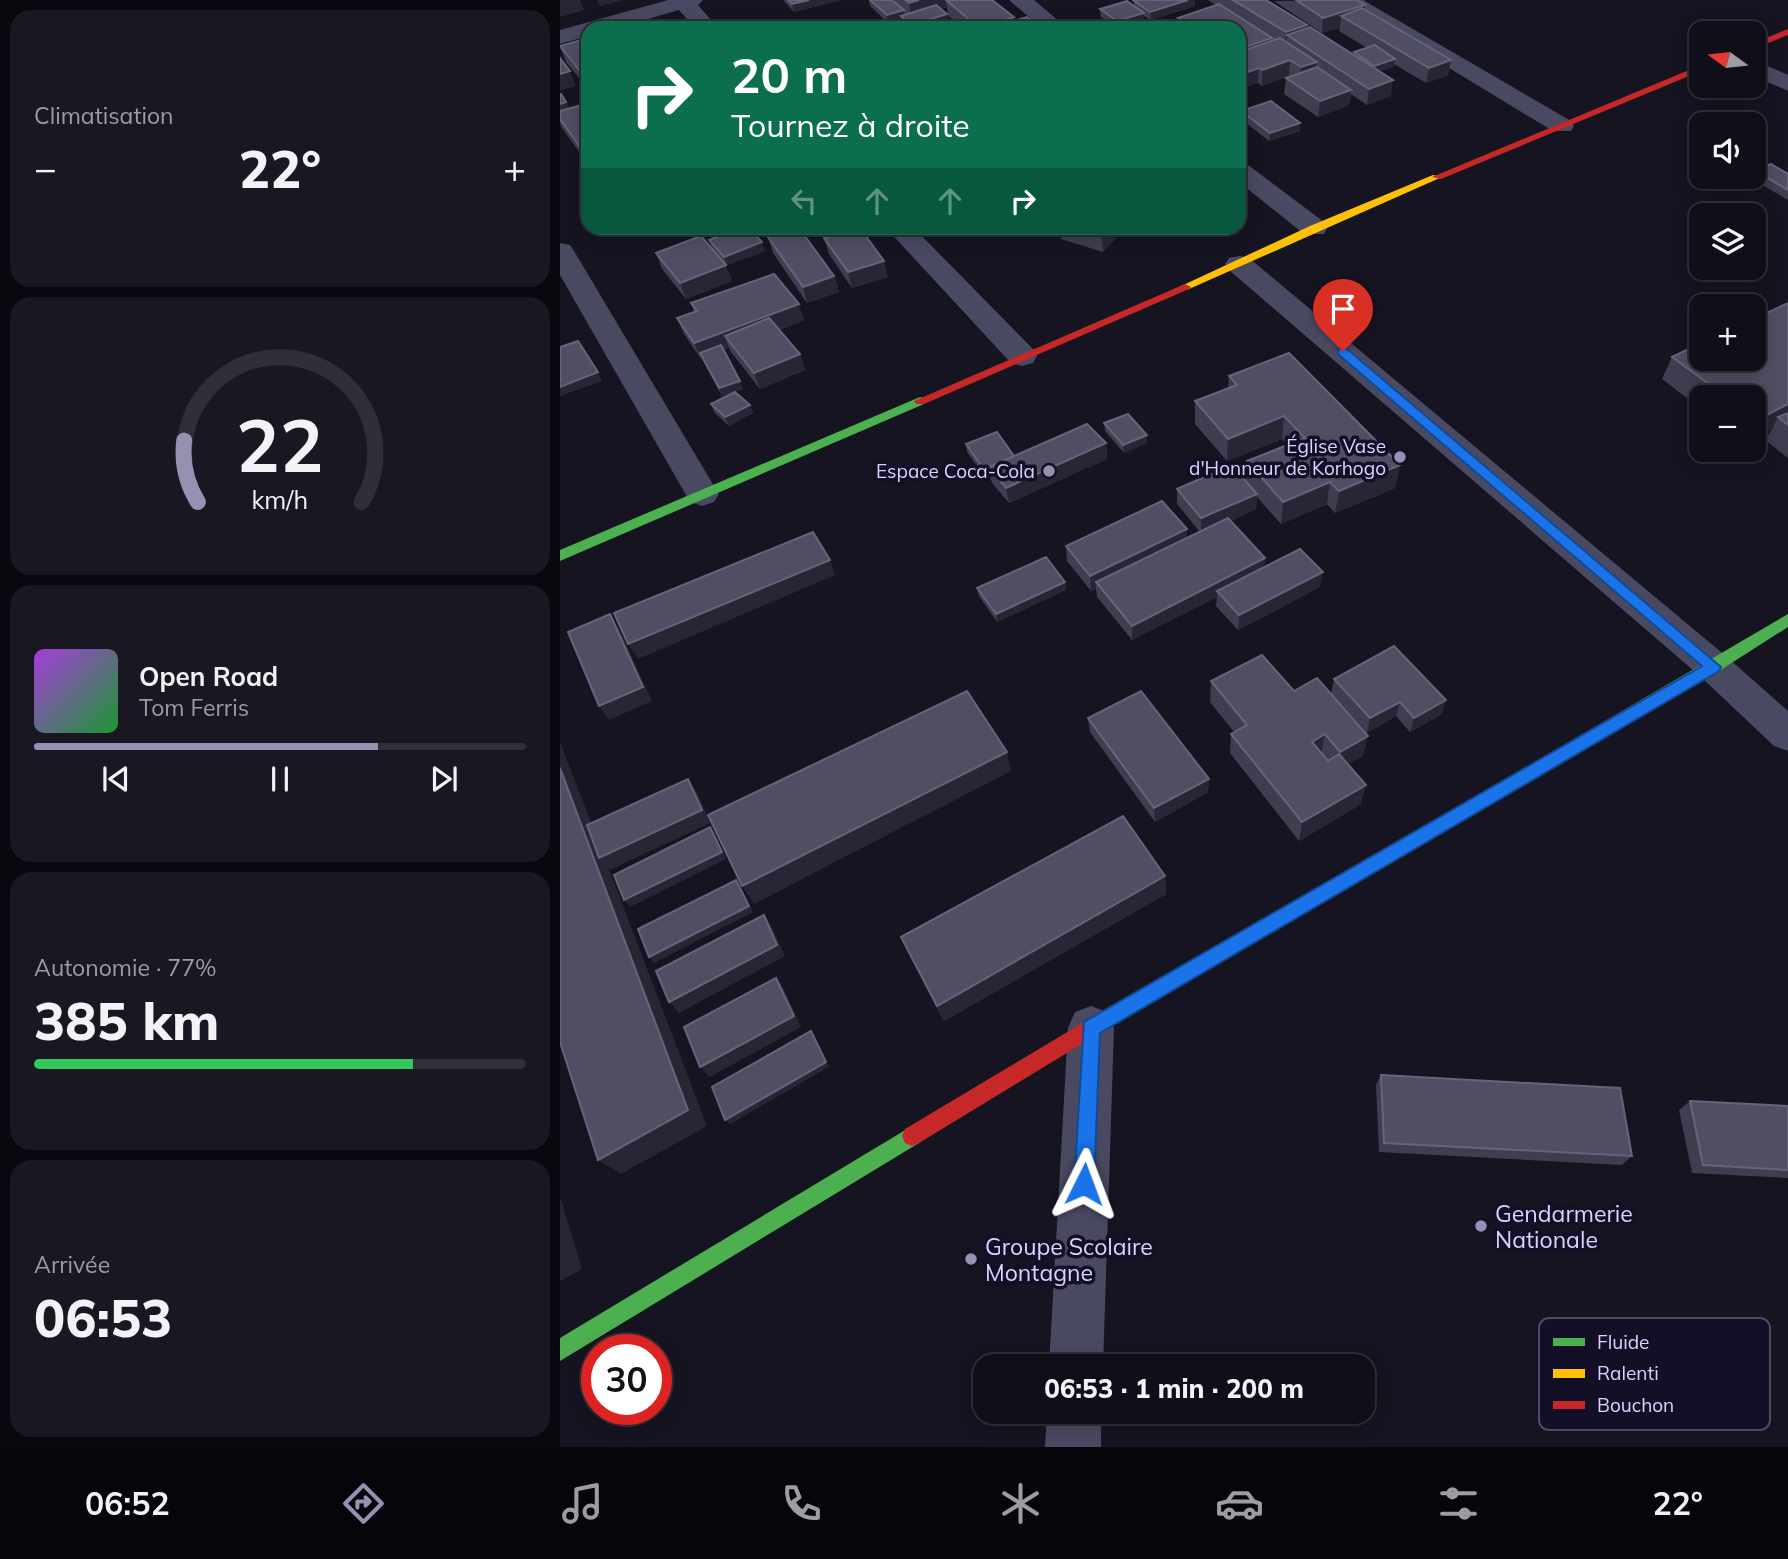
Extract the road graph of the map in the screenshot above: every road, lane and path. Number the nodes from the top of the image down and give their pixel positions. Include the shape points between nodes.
1 (1020, 0) edge
2 (1348, 0) edge
3 (685, 1) edge
4 (617, 21) edge
5 (702, 21) edge
6 (1047, 21) edge
7 (581, 31) edge
8 (1788, 32) edge
9 (560, 37) edge
10 (1766, 41) edge
11 (1689, 73) edge
12 (1766, 73) edge
13 (1788, 84) edge
14 (1562, 126) junction
15 (1246, 175) edge
16 (1314, 228) junction
17 (906, 235) edge
18 (560, 251) edge
19 (1239, 264) junction
20 (1022, 356) junction
21 (702, 494) junction
22 (560, 556) edge
23 (1788, 620) edge
24 (1714, 667) junction
25 (1788, 735) edge
26 (1091, 1028) junction
27 (560, 1350) edge
28 (1077, 1354) edge
29 (1074, 1424) edge
30 (1073, 1447) edge

1 - 6 street
2 - 14 street
3 - 4 street
3 - 5 street
7 - 9 street
8 - 10 main road
11 - 14 main road
12 - 13 street
14 - 16 main road
15 - 16 street
16 - 19 main road
17 - 20 street
18 - 21 street
19 - 20 main road
19 - 24 street
20 - 21 main road
21 - 22 main road
23 - 24 main road
24 - 25 street
24 - 26 main road
26 - 27 main road
26 - 28 street
29 - 30 street

